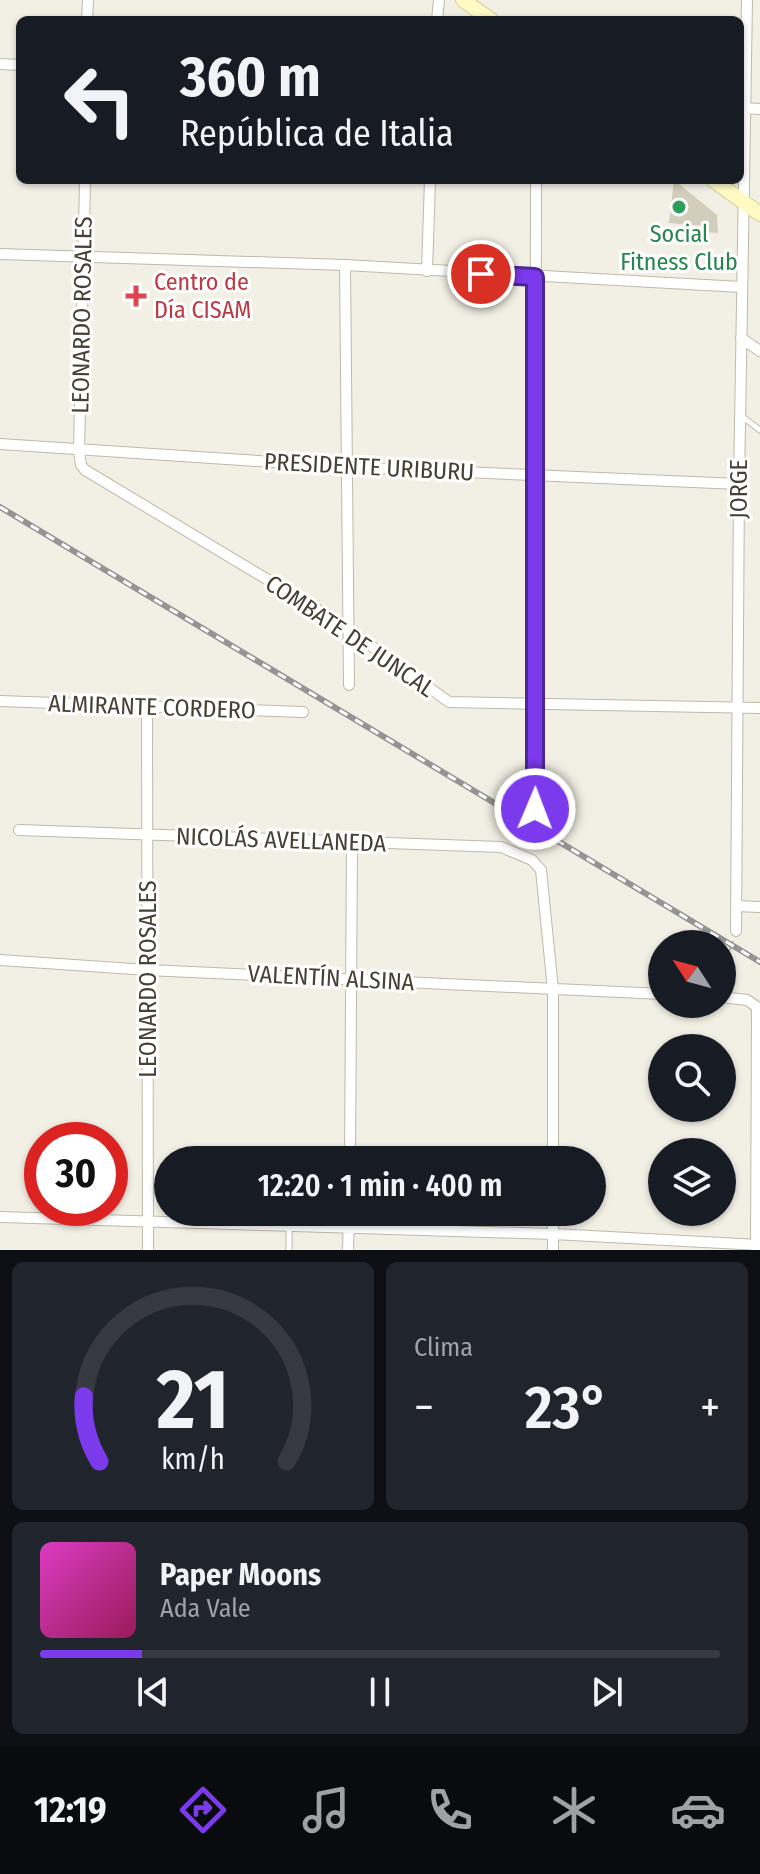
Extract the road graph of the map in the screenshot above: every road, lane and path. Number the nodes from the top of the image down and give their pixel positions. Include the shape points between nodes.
1 (747, 0) edge
2 (466, 1) edge
3 (486, 16) edge
4 (746, 108) junction
5 (760, 109) edge
6 (744, 171) edge
7 (85, 184) edge
8 (430, 184) edge
9 (536, 184) edge
10 (718, 184) edge
11 (744, 184) edge
12 (743, 202) junction
13 (760, 214) edge
14 (0, 254) edge
15 (83, 257) junction
16 (345, 265) junction
17 (427, 271) junction
18 (535, 277) junction
19 (741, 287) junction
20 (741, 338) junction
21 (760, 351) edge
22 (739, 414) junction
23 (760, 430) edge
24 (0, 444) edge
25 (79, 451) junction
26 (349, 467) junction
27 (536, 474) junction
28 (739, 484) junction
29 (349, 630) junction
30 (349, 685) dead end
31 (0, 701) edge
32 (536, 703) junction
33 (147, 708) junction
34 (738, 708) junction
35 (760, 708) edge
36 (303, 712) dead end
37 (535, 809) dead end
38 (19, 830) dead end
39 (148, 836) junction
40 (352, 843) junction
41 (737, 906) junction
42 (760, 907) edge
43 (736, 931) edge
44 (0, 960) edge
45 (148, 970) junction
46 (353, 979) junction
47 (553, 990) junction
48 (648, 993) edge
49 (736, 998) edge
50 (758, 1007) edge
51 (350, 1146) edge
52 (553, 1146) edge
53 (0, 1217) edge
54 (148, 1221) junction
55 (553, 1226) edge
56 (289, 1227) junction
57 (348, 1227) junction
58 (553, 1234) junction
59 (757, 1247) edge
60 (148, 1250) edge
61 (289, 1250) edge
62 (348, 1250) edge
63 (553, 1250) edge

1 - 4 street, JORGE
2 - 3 main road
4 - 5 street
4 - 6 street, JORGE
7 - 15 street, LEONARDO ROSALES
8 - 17 street
9 - 18 street
10 - 12 main road
11 - 12 street, JORGE
12 - 13 main road
12 - 19 street, JORGE
14 - 15 street
15 - 16 street
15 - 25 street, LEONARDO ROSALES
16 - 17 street
16 - 26 street
17 - 18 street
18 - 19 street
18 - 27 street
19 - 20 street, JORGE
20 - 21 street
20 - 22 street, JORGE
22 - 23 lane
22 - 28 street, JORGE
24 - 25 street, PRESIDENTE URIBURU
25 - 26 street, PRESIDENTE URIBURU
25 - 29 street, COMBATE DE JUNCAL via 81,465 90,474
26 - 27 street, PRESIDENTE URIBURU
26 - 29 street
27 - 28 street, PRESIDENTE URIBURU
27 - 32 street
28 - 34 street, JORGE
29 - 30 street
29 - 32 street, COMBATE DE JUNCAL via 449,702
31 - 33 street, ALMIRANTE CORDERO
32 - 34 street, COMBATE DE JUNCAL
32 - 37 street
33 - 36 street, ALMIRANTE CORDERO
33 - 39 street, LEONARDO ROSALES
34 - 35 street, COMBATE DE JUNCAL
34 - 41 street, JORGE
38 - 39 street, NICOLÁS AVELLANEDA
39 - 40 street, NICOLÁS AVELLANEDA
39 - 45 street, LEONARDO ROSALES
40 - 46 street
40 - 47 street, NICOLÁS AVELLANEDA via 501,847 532,860 541,870
41 - 42 street
41 - 43 street, JORGE
44 - 45 street, VALENTÍN ALSINA
45 - 46 street, VALENTÍN ALSINA
45 - 54 street, LEONARDO ROSALES
46 - 47 street, VALENTÍN ALSINA
46 - 51 street
47 - 48 street, VALENTÍN ALSINA
47 - 52 street
49 - 50 street
50 - 59 street
53 - 54 street
54 - 56 street
54 - 60 street, LEONARDO ROSALES
55 - 58 street
56 - 57 street
56 - 61 lane
57 - 58 street
57 - 62 street
58 - 59 street
58 - 63 street

